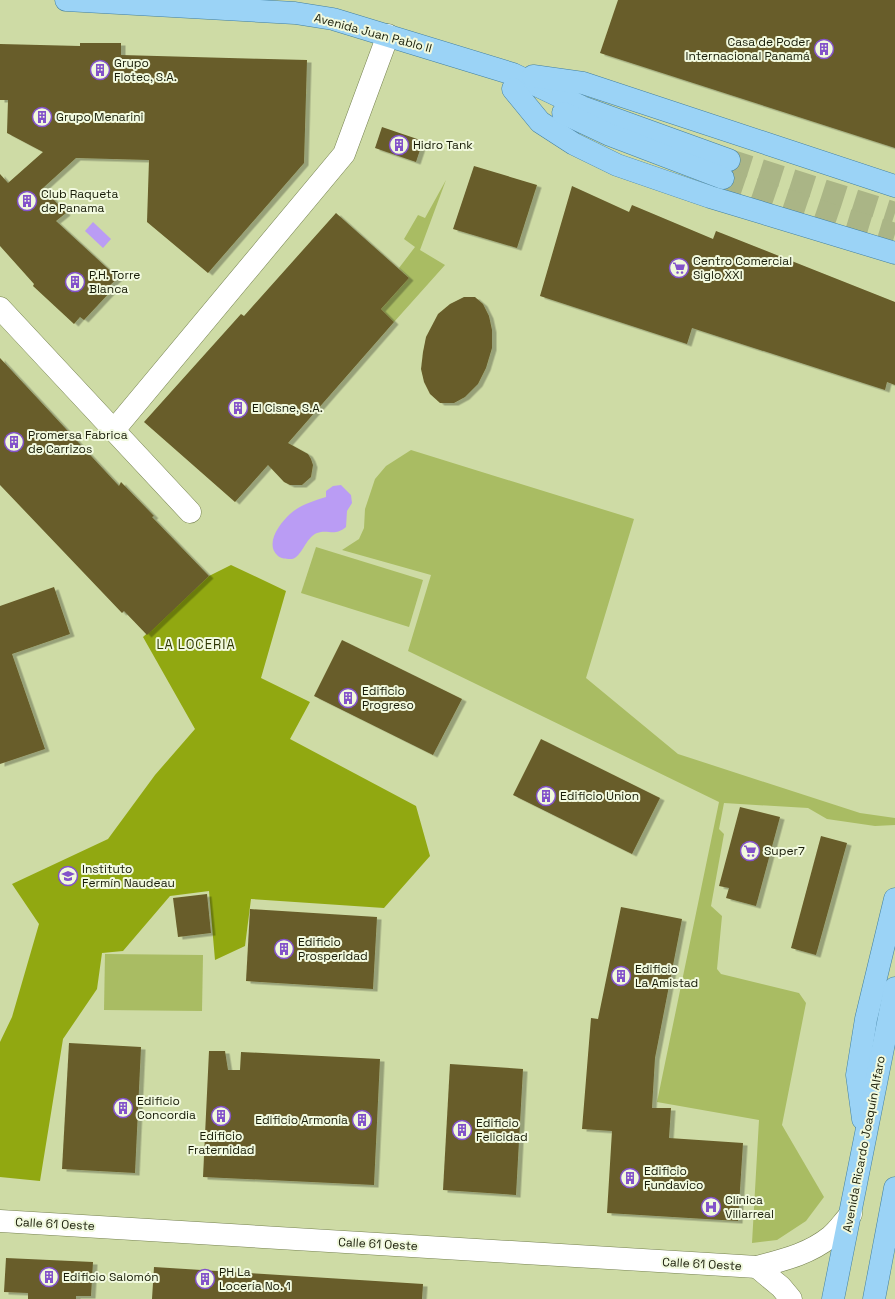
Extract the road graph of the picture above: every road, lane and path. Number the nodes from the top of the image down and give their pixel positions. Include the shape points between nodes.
1 (66, 0) edge
2 (388, 35) junction
3 (513, 82) junction
4 (726, 169) tunnel mouth
5 (895, 186) edge
6 (895, 253) edge
7 (0, 308) edge
8 (114, 430) junction
9 (190, 512) dead end
10 (895, 899) edge
11 (895, 988) edge
12 (866, 1136) junction
13 (895, 1188) edge
14 (851, 1214) junction
15 (0, 1221) edge
16 (757, 1267) junction
17 (791, 1299) edge
18 (833, 1299) edge
19 (874, 1299) edge

1 - 2 main road, Avenida Juan Pablo II via 295,13 333,19
2 - 3 main road, Avenida Juan Pablo II via 464,58
2 - 8 street via 344,154
3 - 4 main road, Avenida Juan Pablo II via 582,107
3 - 5 main road via 583,83
3 - 6 main road via 540,122 574,144 617,165 710,197
7 - 8 street
8 - 9 street
10 - 12 main road via 866,1019 857,1074
11 - 12 main road, Avenida Ricardo Joaquín Alfaro
12 - 14 main road, Avenida Ricardo Joaquín Alfaro
13 - 19 main road
14 - 16 street, Calle 61 Oeste via 831,1236 812,1249 788,1259
14 - 18 main road, Avenida Ricardo Joaquín Alfaro
15 - 16 street, Calle 61 Oeste
16 - 17 street, Calle 61 Oeste

